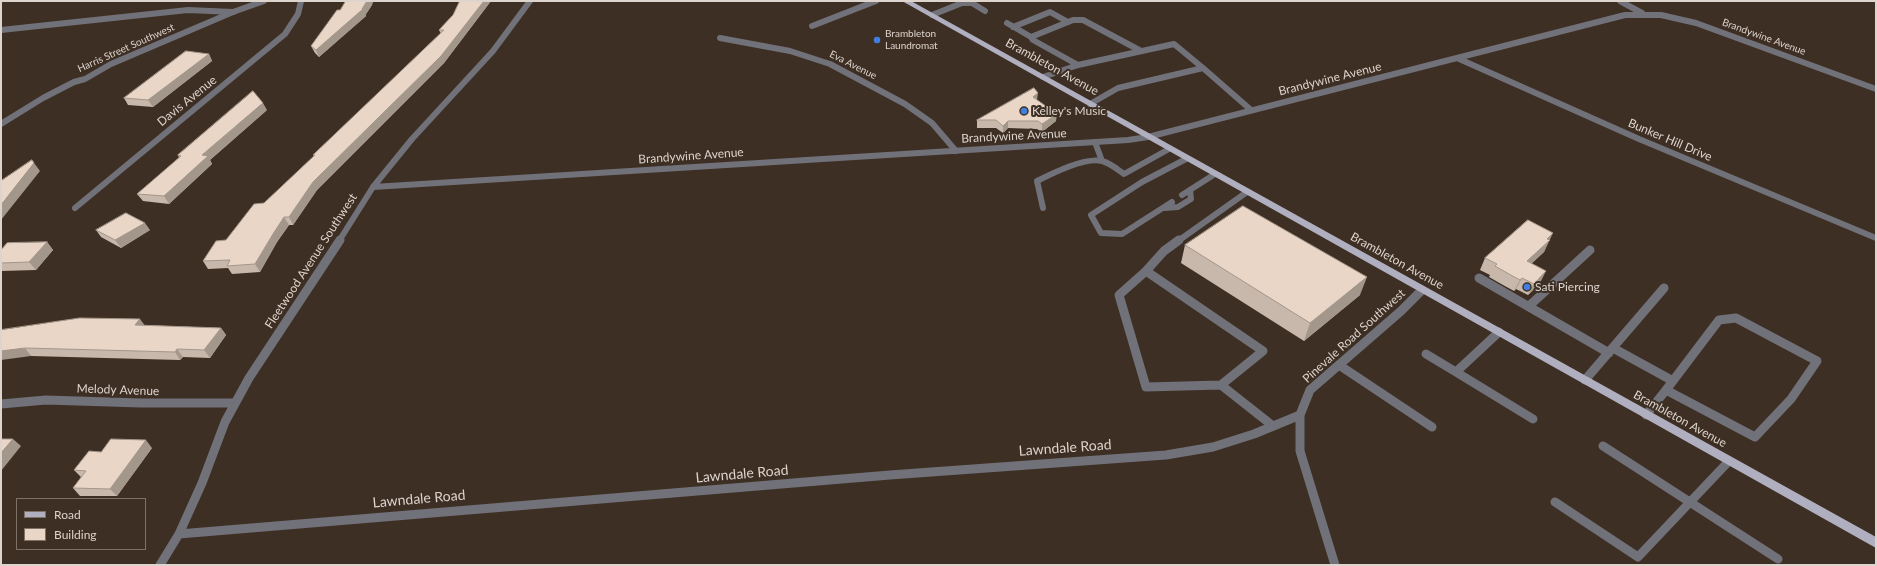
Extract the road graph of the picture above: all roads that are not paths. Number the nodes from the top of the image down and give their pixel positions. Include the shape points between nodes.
1 (264, 1) edge
2 (301, 1) edge
3 (530, 1) edge
4 (876, 1) edge
5 (906, 1) edge
6 (1620, 1) edge
7 (961, 2) edge
8 (985, 11) dead end
9 (233, 12) junction
10 (1642, 13) junction
11 (932, 15) junction
12 (1068, 22) junction
13 (1007, 23) dead end
14 (812, 26) dead end
15 (1013, 27) junction
16 (1, 30) edge
17 (1031, 37) junction
18 (720, 38) dead end
19 (1141, 51) junction
20 (1457, 58) junction
21 (1078, 65) junction
22 (1203, 68) junction
23 (1043, 77) junction
24 (1876, 89) edge
25 (1090, 104) junction
26 (1251, 110) junction
27 (1, 124) edge
28 (1148, 137) junction
29 (1095, 142) junction
30 (1169, 149) junction
31 (956, 151) junction
32 (1186, 158) junction
33 (1102, 161) junction
34 (1215, 174) junction
35 (373, 188) junction
36 (1190, 190) junction
37 (1247, 192) junction
38 (1182, 195) dead end
39 (1172, 202) dead end
40 (75, 208) dead end
41 (1043, 208) dead end
42 (1163, 208) junction
43 (1876, 238) edge
44 (1590, 250) dead end
45 (1146, 271) junction
46 (1479, 278) dead end
47 (1664, 288) dead end
48 (1422, 290) junction
49 (1529, 306) junction
50 (1499, 332) junction
51 (1611, 350) junction
52 (1426, 354) dead end
53 (1339, 365) junction
54 (1456, 372) junction
55 (1585, 380) junction
56 (1673, 381) junction
57 (1221, 385) junction
58 (1665, 390) junction
59 (234, 403) junction
60 (1, 404) edge
61 (1300, 415) junction
62 (1646, 415) junction
63 (1533, 419) dead end
64 (1273, 426) junction
65 (1432, 427) dead end
66 (1603, 446) dead end
67 (1729, 461) junction
68 (1555, 502) dead end
69 (1690, 503) junction
70 (179, 534) junction
71 (1876, 543) edge
72 (1778, 559) dead end
73 (160, 565) edge
74 (1335, 565) edge

1 - 9 street, Harris Street Southwest
2 - 40 street, Davis Avenue via 295,21 285,34
3 - 35 street, Fleetwood Avenue Southwest via 493,51 412,139
4 - 14 street
5 - 11 main road, Brambleton Avenue
6 - 10 street, Brandywine Avenue
7 - 8 street via 972,3
7 - 11 street
9 - 16 street via 188,10
9 - 27 street, Harris Street Southwest via 111,64 43,98
10 - 20 street, Brandywine Avenue
10 - 24 street, Brandywine Avenue via 1688,21
11 - 23 main road, Brambleton Avenue
12 - 15 street via 1050,12
12 - 17 street
12 - 19 street via 1082,20
13 - 15 street
15 - 17 street
17 - 21 street
18 - 31 street, Eva Avenue via 790,51 830,64 905,104 932,123
19 - 21 street
19 - 22 street via 1174,44
20 - 26 street, Brandywine Avenue
20 - 43 street, Bunker Hill Drive via 1639,139
21 - 23 street
22 - 25 street via 1118,88
22 - 26 street
23 - 25 main road, Brambleton Avenue
25 - 28 main road, Brambleton Avenue
26 - 28 street, Brandywine Avenue
28 - 29 street, Brandywine Avenue
28 - 30 main road, Brambleton Avenue
29 - 31 street, Brandywine Avenue
29 - 33 street
30 - 32 main road, Brambleton Avenue
30 - 33 street via 1124,174
31 - 35 street, Brandywine Avenue
32 - 34 main road, Brambleton Avenue
32 - 42 street via 1142,182 1091,215 1102,232 1122,234
33 - 41 street via 1079,164 1037,181
34 - 36 street
34 - 37 main road, Brambleton Avenue
35 - 59 street, Fleetwood Avenue Southwest
36 - 38 street
36 - 42 street via 1191,199 1178,207
37 - 45 street via 1164,251
37 - 48 main road, Brambleton Avenue
39 - 42 street
44 - 49 street
45 - 57 street via 1262,351
45 - 57 street via 1119,296 1146,387
46 - 49 street
47 - 51 street
48 - 50 main road, Brambleton Avenue
48 - 53 street, Pinevale Road Southwest
49 - 51 street
50 - 54 street
50 - 55 main road, Brambleton Avenue
51 - 55 street
51 - 56 street
52 - 54 street
53 - 61 street, Pinevale Road Southwest via 1310,390
53 - 65 street
54 - 63 street
55 - 62 main road, Brambleton Avenue
56 - 58 street
56 - 58 street via 1719,320 1736,318 1817,360 1791,399 1754,437
57 - 64 street
58 - 62 street
59 - 60 street, Melody Avenue via 46,400
59 - 70 street, Fleetwood Avenue Southwest
61 - 64 street, Lawndale Road
61 - 74 street, Pinevale Road Southwest via 1300,451
62 - 67 main road, Brambleton Avenue
64 - 70 street, Lawndale Road via 1213,447 1166,455 890,475
66 - 69 street
67 - 69 street
67 - 71 main road, Brambleton Avenue
68 - 69 street via 1638,557
69 - 72 street
70 - 73 street, Fleetwood Avenue Southwest

